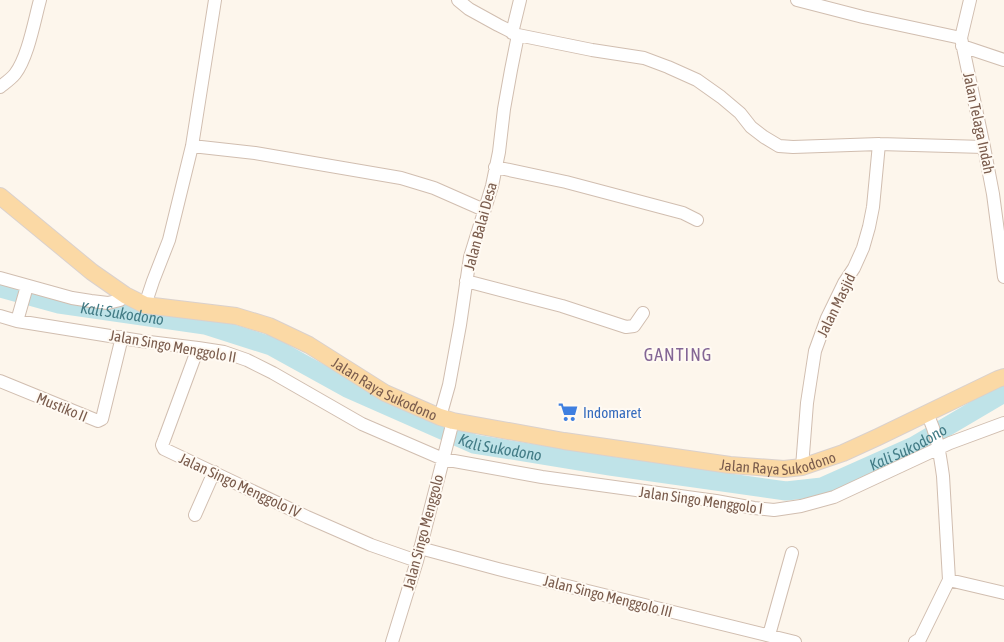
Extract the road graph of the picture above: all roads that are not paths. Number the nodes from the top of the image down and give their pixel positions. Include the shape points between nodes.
1 (40, 0) edge
2 (216, 0) edge
3 (458, 0) edge
4 (520, 0) edge
5 (797, 0) edge
6 (970, 0) edge
7 (515, 34) junction
8 (962, 42) junction
9 (1004, 60) edge
10 (0, 87) edge
11 (879, 144) junction
12 (192, 146) junction
13 (984, 147) junction
14 (495, 167) junction
15 (0, 196) edge
16 (484, 210) junction
17 (697, 220) dead end
18 (1004, 277) edge
19 (0, 278) edge
20 (466, 280) junction
21 (27, 287) junction
22 (125, 296) junction
23 (146, 305) junction
24 (643, 313) dead end
25 (0, 316) edge
26 (17, 319) junction
27 (122, 337) junction
28 (198, 348) junction
29 (1004, 377) edge
30 (0, 381) edge
31 (928, 416) junction
32 (448, 421) junction
33 (1004, 423) edge
34 (938, 447) junction
35 (444, 456) junction
36 (802, 467) junction
37 (214, 472) junction
38 (195, 515) dead end
39 (792, 553) dead end
40 (419, 554) junction
41 (948, 580) junction
42 (1004, 593) edge
43 (769, 635) junction
44 (922, 641) edge
45 (392, 642) edge
46 (795, 642) edge

1 - 10 street via 20,66
2 - 12 street
3 - 7 street
4 - 7 street, Jalan Balai Desa
5 - 8 street
6 - 8 street, Jalan Telaga Indah
7 - 11 street via 644,58 668,67 697,80 740,114 751,127 779,146
7 - 14 street, Jalan Balai Desa
8 - 9 street
8 - 13 street, Jalan Telaga Indah
11 - 13 street
11 - 36 street, Jalan Masjid via 873,207 863,248 814,351
12 - 16 street via 255,153 401,178 434,188
12 - 23 street via 169,240
13 - 18 street, Jalan Telaga Indah
14 - 16 street, Jalan Balai Desa
14 - 17 street via 566,182 683,213
15 - 22 main road, Jalan Raya Sukodono
16 - 20 street, Jalan Balai Desa
19 - 21 street
20 - 24 street via 626,327 634,326
20 - 32 street, Jalan Balai Desa via 449,385
21 - 22 street via 108,303
21 - 26 street
22 - 23 main road, Jalan Raya Sukodono
23 - 32 main road, Jalan Raya Sukodono via 236,316 269,326 309,345 385,393
25 - 26 street, Jalan Singo Menggolo II
26 - 27 street, Jalan Singo Menggolo II
27 - 28 street, Jalan Singo Menggolo II
27 - 30 street, Mustiko II via 100,421
28 - 35 street, Jalan Singo Menggolo II via 247,360 362,424
28 - 37 street, Jalan Singo Menggolo IV via 162,445 164,449
29 - 31 main road, Jalan Raya Sukodono
31 - 34 street
31 - 36 main road, Jalan Raya Sukodono
32 - 35 street, Jalan Singo Menggolo
32 - 36 main road, Jalan Raya Sukodono via 730,465
33 - 34 street, Jalan Singo Menggolo I
34 - 35 street, Jalan Singo Menggolo I via 834,496 774,510 542,478
34 - 41 street via 943,476
35 - 40 street, Jalan Singo Menggolo
37 - 38 street
37 - 40 street, Jalan Singo Menggolo IV via 371,545
39 - 43 street
40 - 43 street, Jalan Singo Menggolo III via 498,569
40 - 45 street, Jalan Singo Menggolo
41 - 42 street
41 - 44 street
43 - 46 street, Jalan Singo Menggolo III

